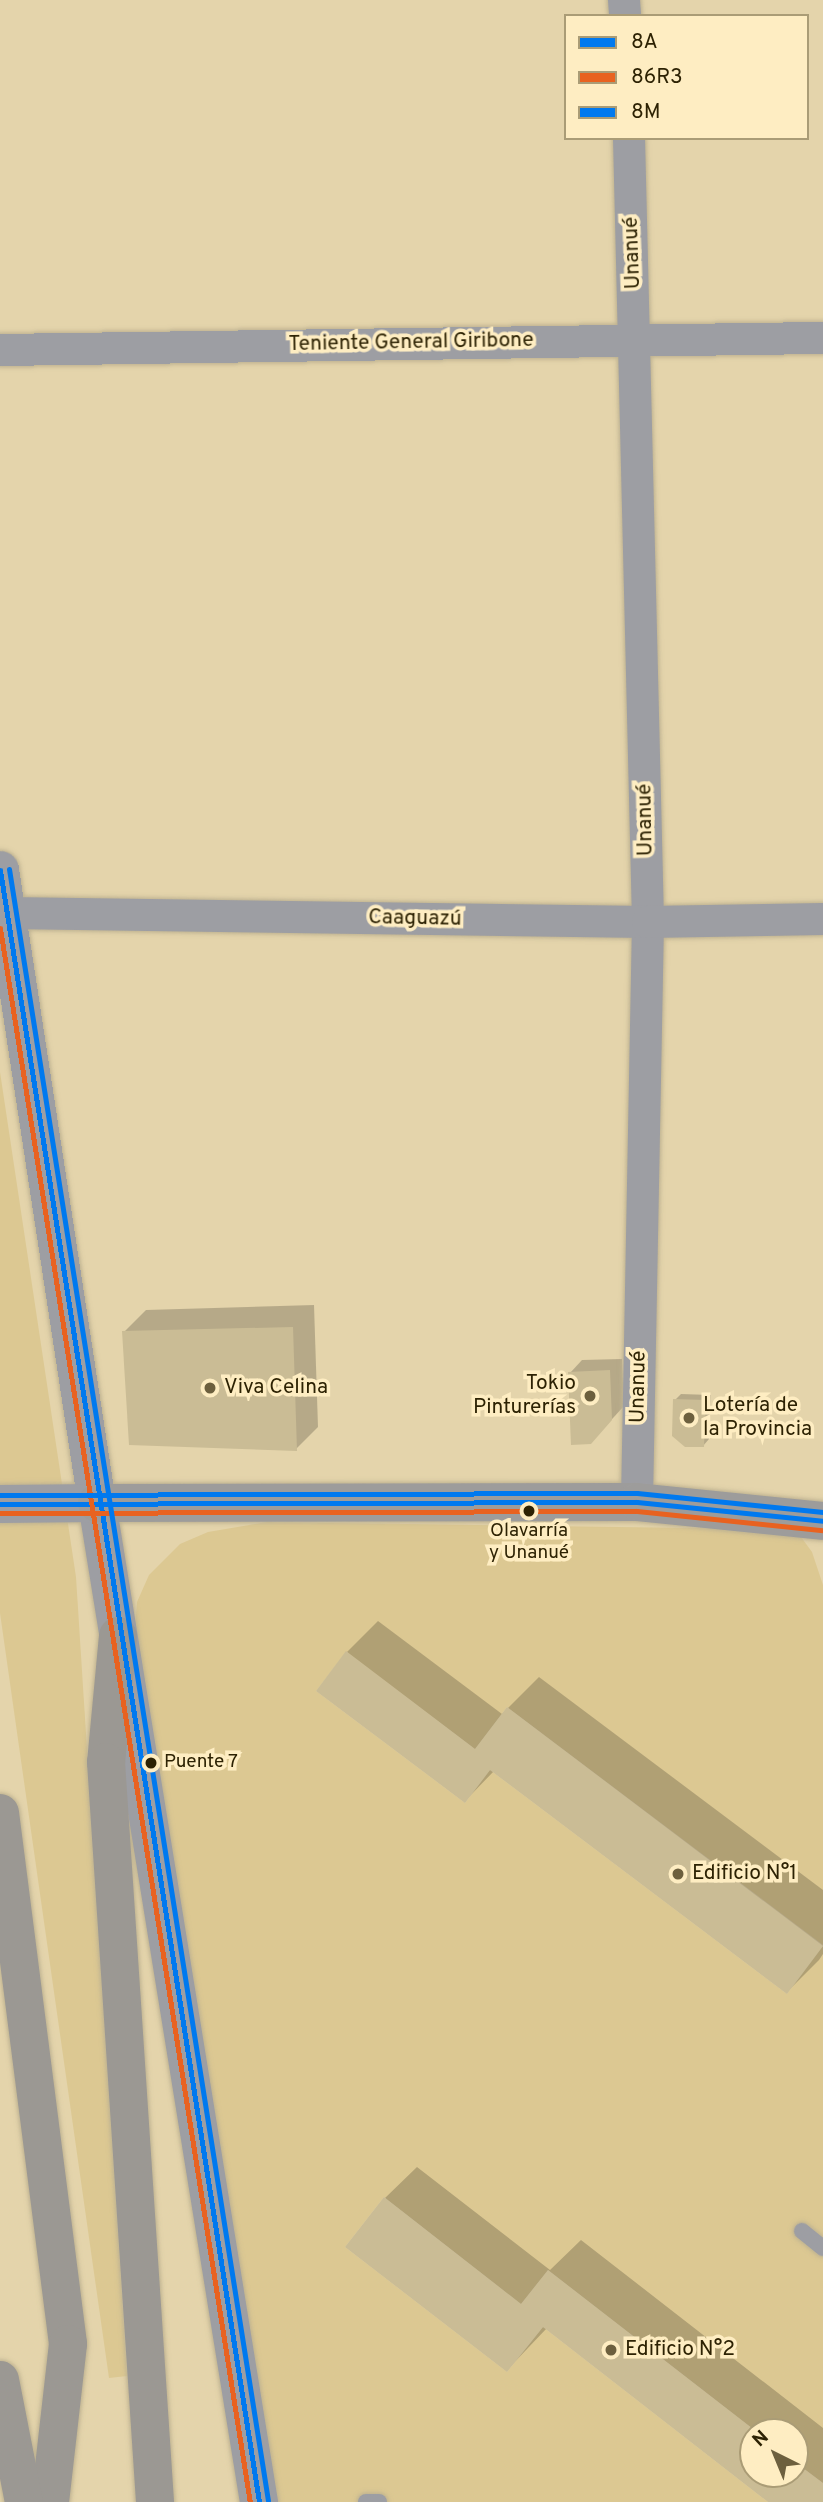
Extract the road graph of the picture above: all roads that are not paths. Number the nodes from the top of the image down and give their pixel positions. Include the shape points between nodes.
1 (629, 140) edge
2 (823, 338) edge
3 (636, 340) junction
4 (0, 350) edge
5 (0, 870) edge
6 (7, 913) junction
7 (823, 919) edge
8 (648, 922) junction
9 (637, 1502) junction
10 (97, 1503) junction
11 (0, 1504) edge
12 (823, 1521) edge
13 (118, 1636) junction
14 (0, 1813) edge
15 (802, 2231) dead end
16 (823, 2248) edge
17 (0, 2380) edge
18 (24, 2502) edge
19 (50, 2502) edge
20 (155, 2502) edge
21 (259, 2502) edge
22 (366, 2502) edge
23 (379, 2502) edge

1 - 3 street, Unanué
2 - 3 street, Teniente General Giribone
3 - 4 street, Teniente General Giribone
3 - 8 street, Unanué
5 - 6 street
6 - 8 street, Caaguazú
6 - 10 street
7 - 8 street, Caaguazú
8 - 9 street, Unanué
9 - 10 main road
9 - 12 main road
10 - 11 street
10 - 13 street
13 - 20 highway via 106,1762
13 - 21 street
14 - 19 highway via 68,2344
15 - 16 lane
17 - 18 highway
22 - 23 lane

